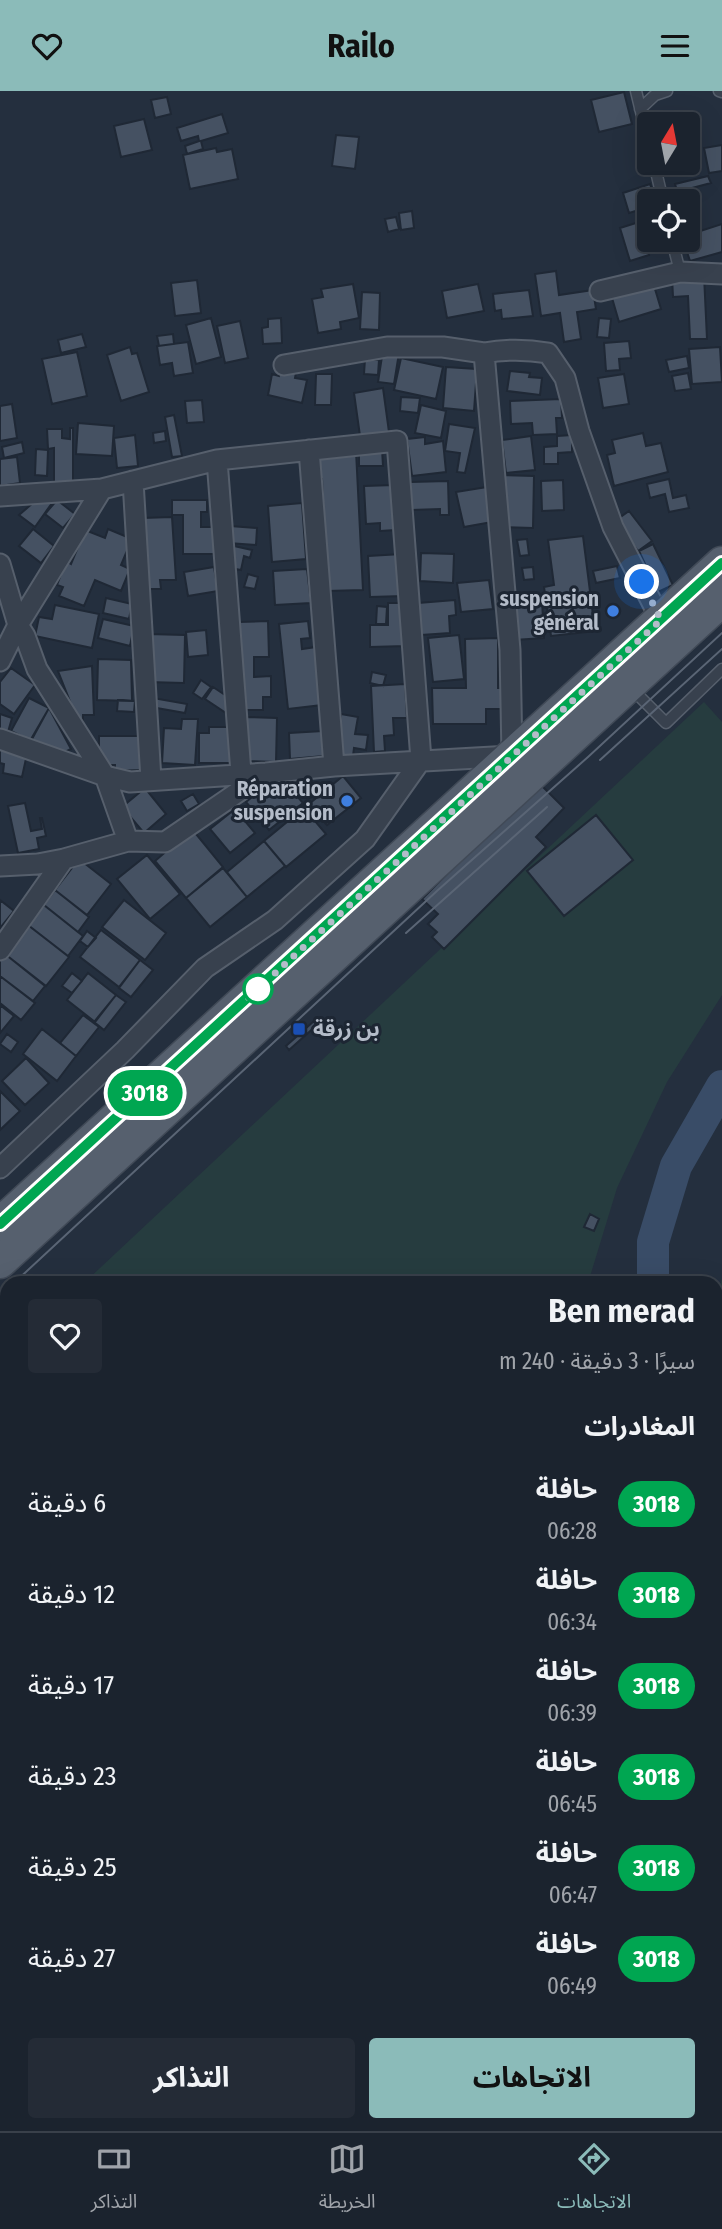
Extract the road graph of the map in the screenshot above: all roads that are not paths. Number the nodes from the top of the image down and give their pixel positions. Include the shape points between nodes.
1 (636, 91) edge
2 (667, 91) edge
3 (640, 109) junction
4 (641, 112) edge
5 (676, 252) edge
6 (680, 272) junction
7 (722, 274) edge
8 (600, 291) dead end
9 (484, 353) junction
10 (284, 365) dead end
11 (309, 450) junction
12 (217, 460) junction
13 (133, 481) junction
14 (102, 489) junction
15 (0, 496) edge
16 (722, 563) edge
17 (0, 564) edge
18 (722, 600) edge
19 (661, 620) junction
20 (18, 625) junction
21 (0, 661) edge
22 (722, 669) edge
23 (629, 685) junction
24 (0, 739) edge
25 (512, 755) junction
26 (421, 760) junction
27 (334, 766) junction
28 (241, 773) junction
29 (266, 773) junction
30 (105, 776) junction
31 (151, 780) junction
32 (128, 841) junction
33 (64, 859) junction
34 (0, 866) edge
35 (0, 950) edge
36 (0, 1168) edge
37 (0, 1224) edge
38 (0, 1262) edge

1 - 3 lane
2 - 3 lane
3 - 4 lane
5 - 6 lane
6 - 7 street
6 - 8 street
9 - 10 street via 387,347
9 - 19 street via 529,349 548,353 556,362 614,527
9 - 25 street via 510,650
11 - 12 street
11 - 26 street via 397,441
11 - 27 street
12 - 13 street
12 - 28 street
13 - 14 street
13 - 31 street
14 - 15 street
14 - 20 street
16 - 19 main road
17 - 20 street
18 - 23 main road
19 - 25 main road
20 - 21 street
20 - 30 street via 37,669
22 - 23 lane via 666,723
23 - 38 main road
24 - 30 street
25 - 26 street
25 - 37 main road
26 - 27 street
26 - 36 street via 365,839 275,920 205,968
27 - 29 street
28 - 29 street
28 - 31 street
29 - 32 street via 165,842
30 - 31 street via 130,782
30 - 32 street
32 - 33 street
33 - 34 street
33 - 35 street

